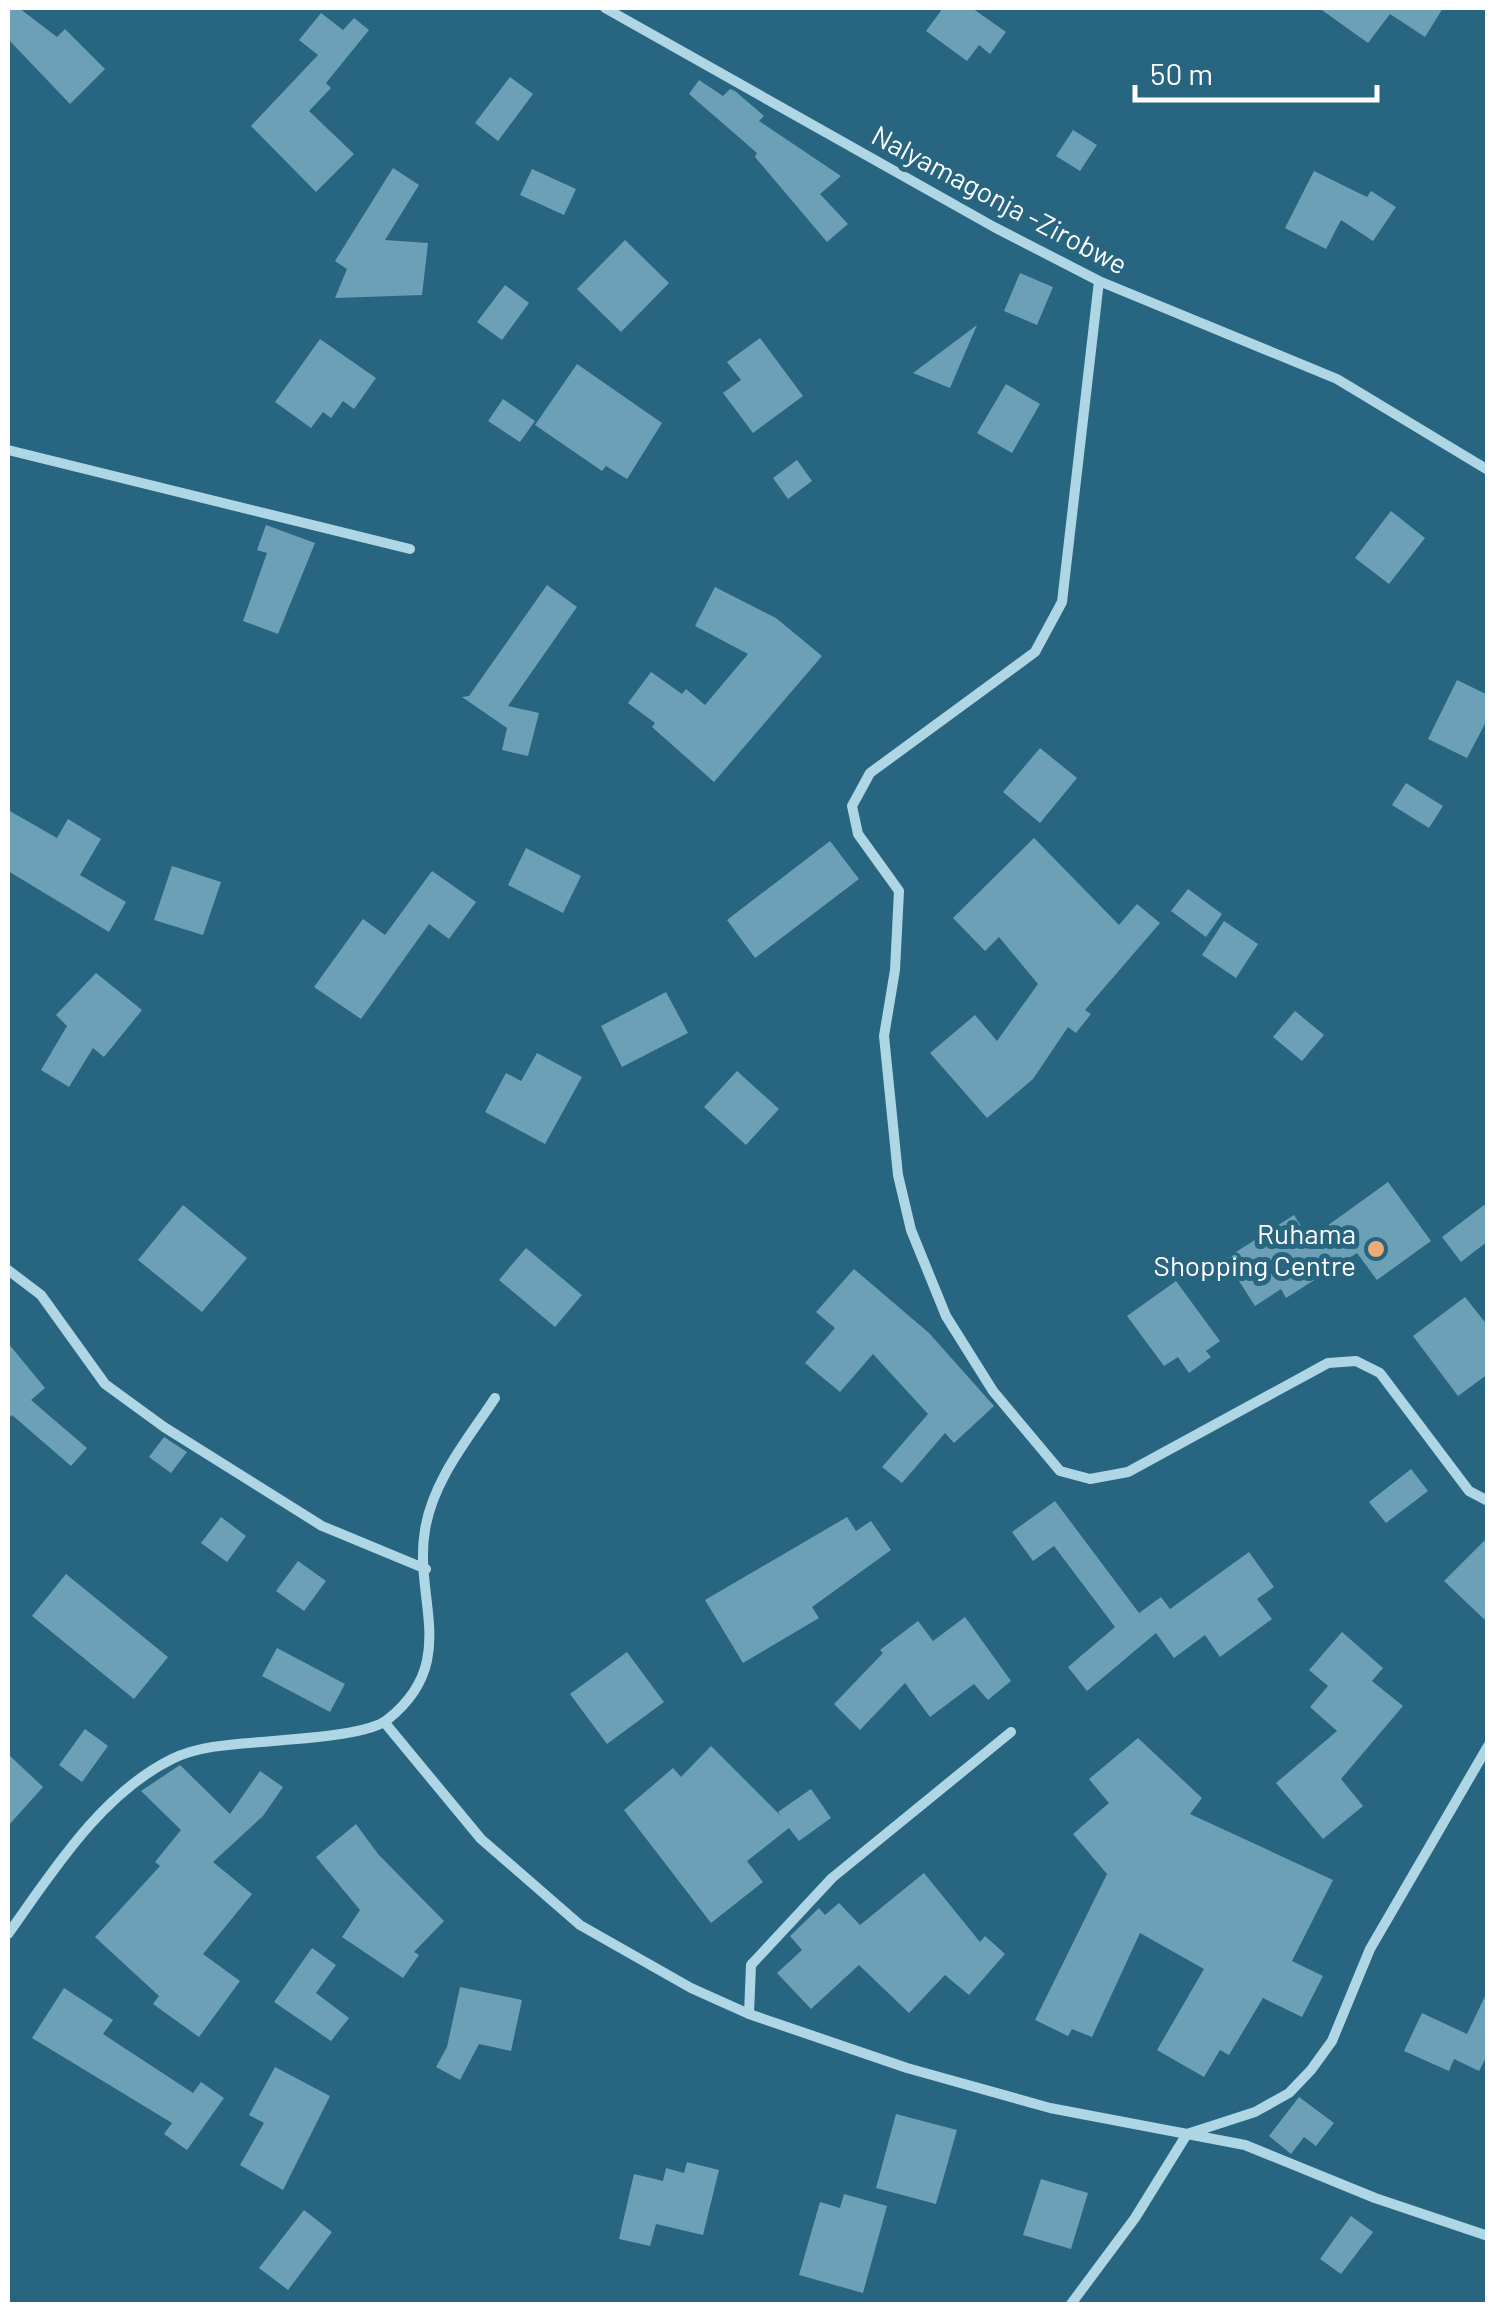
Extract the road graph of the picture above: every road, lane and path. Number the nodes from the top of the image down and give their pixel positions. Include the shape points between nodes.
1 (605, 8) edge
2 (1099, 281) junction
3 (8, 450) edge
4 (1488, 470) edge
5 (410, 549) dead end
6 (8, 1270) edge
7 (495, 1398) dead end
8 (1488, 1501) edge
9 (426, 1570) junction
10 (385, 1723) junction
11 (1011, 1732) dead end
12 (1488, 1746) edge
13 (8, 1934) edge
14 (750, 2014) junction
15 (1187, 2134) junction
16 (1488, 2236) edge
17 (1071, 2304) edge

1 - 2 street, Nalyamagonja -Zirobwe
2 - 4 street, Nalyamagonja -Zirobwe via 1337,379
2 - 8 street via 1062,602 1034,652 870,773 852,806 858,834 899,891 884,1036 898,1175 911,1230 946,1316 993,1391 1060,1471 1090,1479 1128,1472 1328,1363 1356,1361 1380,1373 1459,1478
3 - 5 street
6 - 9 street via 41,1295 106,1384 164,1427 322,1526
7 - 9 street via 439,1484 424,1532
9 - 10 street via 433,1640 416,1687
10 - 13 street via 174,1758 136,1782 71,1846
10 - 14 street via 481,1839 580,1925
11 - 14 street via 832,1878 750,1966
12 - 15 street via 1370,1949 1332,2041 1311,2070 1256,2112
14 - 15 street via 1050,2108
15 - 16 street via 1246,2146
15 - 17 street

